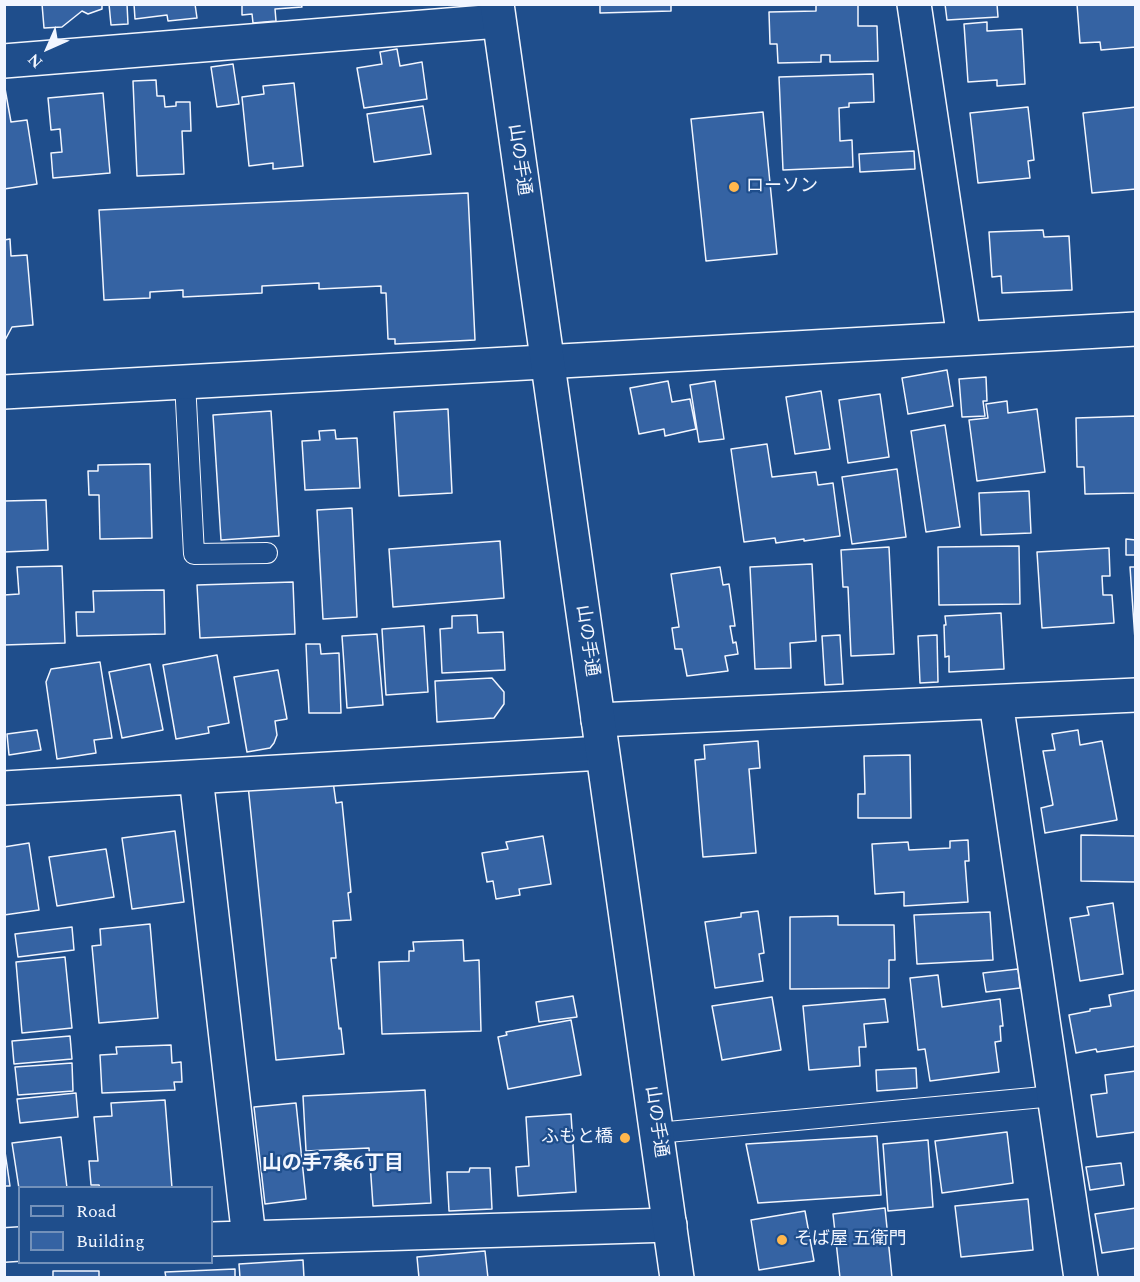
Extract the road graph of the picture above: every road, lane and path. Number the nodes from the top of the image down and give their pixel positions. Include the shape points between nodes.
1 (914, 4) edge
2 (498, 13) edge
3 (4, 61) edge
4 (1136, 329) edge
5 (964, 338) junction
6 (547, 362) junction
7 (184, 382) junction
8 (4, 392) edge
9 (267, 553) dead end
10 (1136, 695) edge
11 (996, 702) junction
12 (598, 720) junction
13 (602, 753) junction
14 (196, 777) junction
15 (4, 788) edge
16 (1054, 1096) junction
17 (657, 1133) junction
18 (670, 1225) junction
19 (249, 1238) junction
20 (213, 1239) edge
21 (677, 1278) edge
22 (1080, 1278) edge

1 - 5 street
2 - 3 street
2 - 6 street, 山の手通
4 - 5 street
5 - 6 street
6 - 7 street
6 - 12 street, 山の手通
7 - 8 street
7 - 9 lane via 194,554
10 - 11 street
11 - 12 street
11 - 16 street
12 - 13 street, 山の手通
13 - 14 street
13 - 17 street, 山の手通
14 - 15 street
14 - 19 street
16 - 17 lane
16 - 22 street
17 - 18 street, 山の手通
18 - 19 street
18 - 21 street, 山の手通
19 - 20 street

